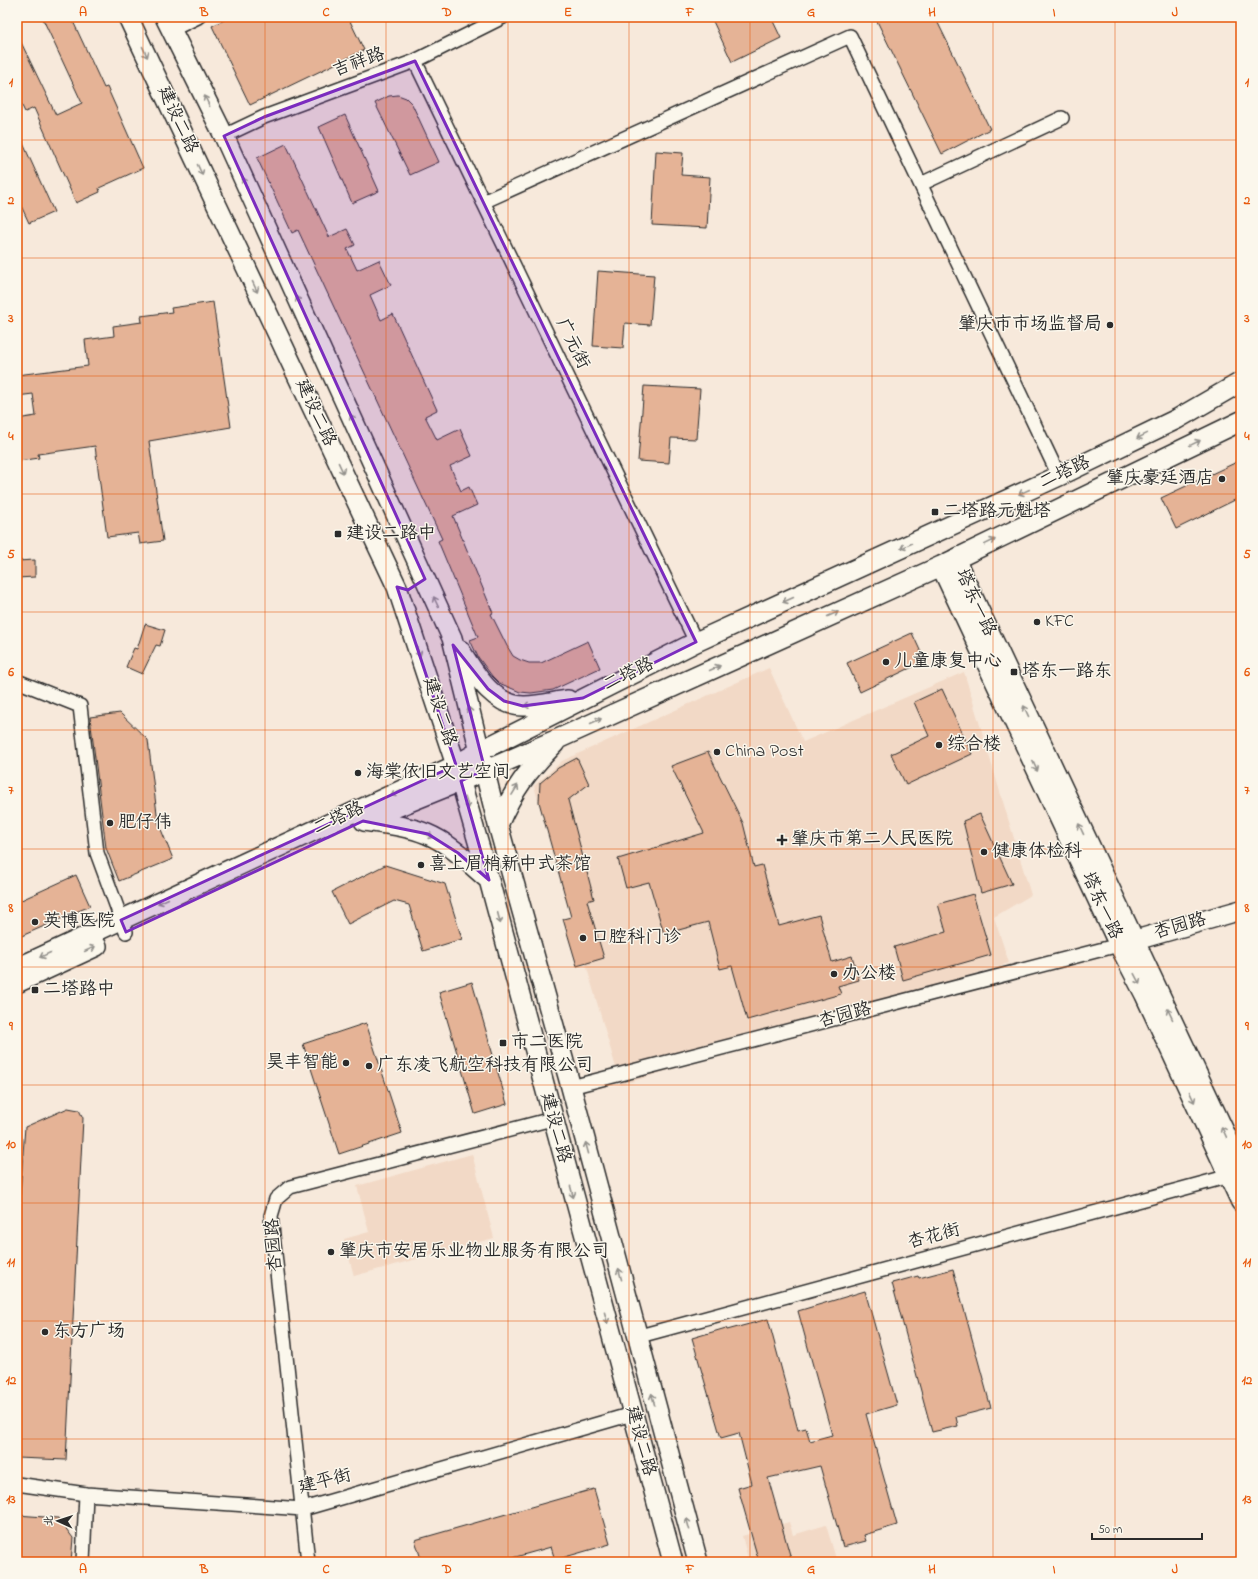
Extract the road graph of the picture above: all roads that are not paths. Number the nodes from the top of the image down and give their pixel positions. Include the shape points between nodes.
1 (128, 17) edge
2 (198, 17) edge
3 (503, 17) edge
4 (168, 23) edge
5 (415, 61) junction
6 (1062, 118) dead end
7 (224, 136) junction
8 (921, 184) junction
9 (483, 202) junction
10 (1241, 382) edge
11 (1241, 421) edge
12 (1059, 476) junction
13 (948, 563) junction
14 (425, 579) junction
15 (397, 587) junction
16 (452, 638) junction
17 (696, 642) junction
18 (17, 680) edge
19 (583, 698) junction
20 (560, 738) junction
21 (480, 751) junction
22 (485, 770) junction
23 (459, 773) junction
24 (363, 821) junction
25 (498, 825) junction
26 (489, 880) junction
27 (1241, 910) edge
28 (1241, 920) edge
29 (123, 926) junction
30 (1130, 945) junction
31 (17, 968) edge
32 (17, 983) edge
33 (571, 1087) junction
34 (552, 1119) junction
35 (1237, 1172) edge
36 (1241, 1202) edge
37 (636, 1337) junction
38 (632, 1414) junction
39 (17, 1484) edge
40 (86, 1494) junction
41 (302, 1509) junction
42 (83, 1562) edge
43 (308, 1562) edge
44 (673, 1562) edge
45 (698, 1562) edge

1 -> 15 main road, 建设二路
2 - 4 street
3 - 5 street, 吉祥路
7 -> 4 main road, 建设二路
5 - 7 street, 吉祥路 via 264,117
5 - 9 street, 广元街
6 - 8 street
14 -> 7 main road, 建设二路
8 - 9 street via 850,36
8 - 12 street
9 - 17 street, 广元街
10 -> 12 main road, 二塔路 via 1177,419
13 -> 11 main road, 二塔路
12 -> 17 main road, 二塔路
20 -> 13 main road, 二塔路
13 - 30 main road, 塔东一路
14 - 15 main road via 419,586 408,590
16 -> 14 main road, 建设二路
15 -> 23 main road, 建设二路
19 -> 16 main road via 524,706 504,701 477,677
21 -> 16 main road, 建设二路
17 - 19 main road, 二塔路
18 - 29 street via 80,706 97,853
19 - 21 main road, 二塔路
20 - 22 main road, 二塔路
25 -> 20 main road via 518,785
21 - 22 main road, 建设二路
21 - 23 main road, 二塔路
22 - 23 main road, 二塔路
22 - 25 main road, 建设二路
23 - 24 main road, 二塔路
23 -> 26 main road, 建设二路
23 -> 29 main road, 二塔路
24 -> 26 main road via 428,834 458,853
24 - 29 main road, 二塔路
25 - 33 main road, 建设二路
26 -> 34 main road, 建设二路
27 - 30 main road, 杏园路
28 - 30 main road, 杏园路
29 -> 31 main road, 二塔路
32 -> 29 main road, 二塔路
30 - 33 street, 杏园路
30 - 35 main road, 塔东一路 via 1145,995
37 -> 33 main road, 建设二路
34 -> 38 main road, 建设二路
34 - 41 street, 杏园路 via 290,1187 276,1199 271,1216
35 - 36 main road, 塔东一路
35 - 37 street, 杏花街
45 -> 37 main road, 建设二路
38 - 41 street, 建平街
38 - 44 main road, 建设二路
39 - 40 street, 建平街
40 - 41 street, 建平街
40 - 42 street
41 - 43 street, 杏园路

